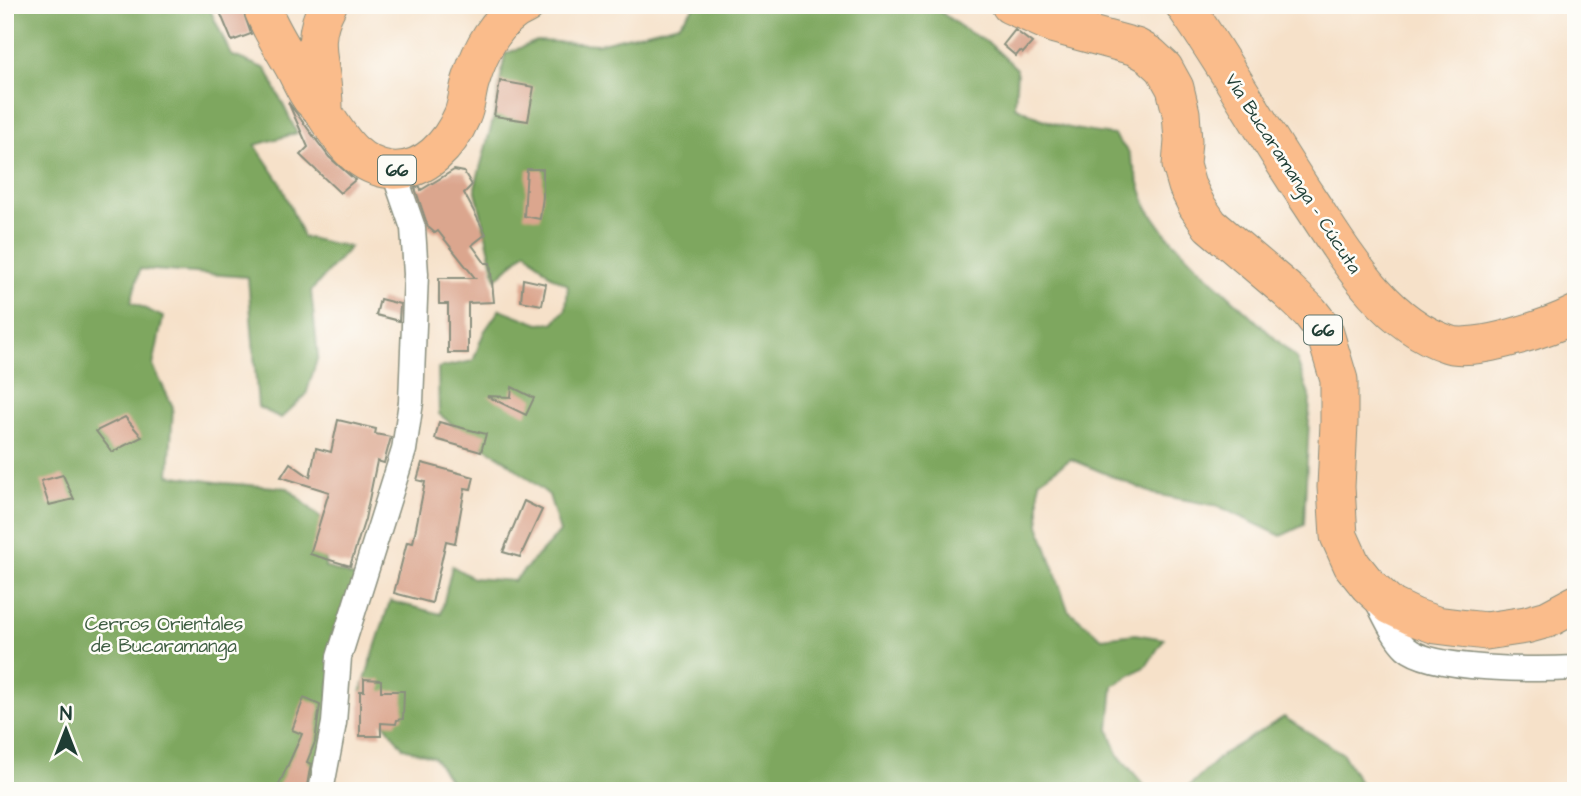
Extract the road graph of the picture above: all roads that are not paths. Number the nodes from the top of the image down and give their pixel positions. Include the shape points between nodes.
1 (261, 5) edge
2 (328, 5) edge
3 (526, 5) edge
4 (1010, 5) edge
5 (1184, 5) edge
6 (324, 112) junction
7 (393, 170) junction
8 (1576, 314) edge
9 (1368, 585) junction
10 (1576, 604) edge
11 (1576, 668) edge
12 (321, 791) edge

1 - 6 highway, 66 via 310,97
2 - 6 highway via 318,25 316,45
3 - 7 highway, 66 via 500,23 483,51 454,133 425,163
4 - 9 highway, 66 via 1055,25 1136,47 1164,68 1181,113 1181,165 1197,206 1210,225 1289,291 1324,330 1339,380 1339,536 1352,565
5 - 8 highway, Vía Bucaramanga - Cúcuta via 1340,248 1364,281 1403,320 1450,345 1474,345
6 - 7 highway, 66 via 352,153
7 - 12 street via 413,228 416,274 411,402 404,450 339,657 334,723
9 - 10 highway, 66 via 1391,606 1414,617 1436,625 1486,631 1537,622
9 - 11 street via 1405,647 1420,657 1538,671

